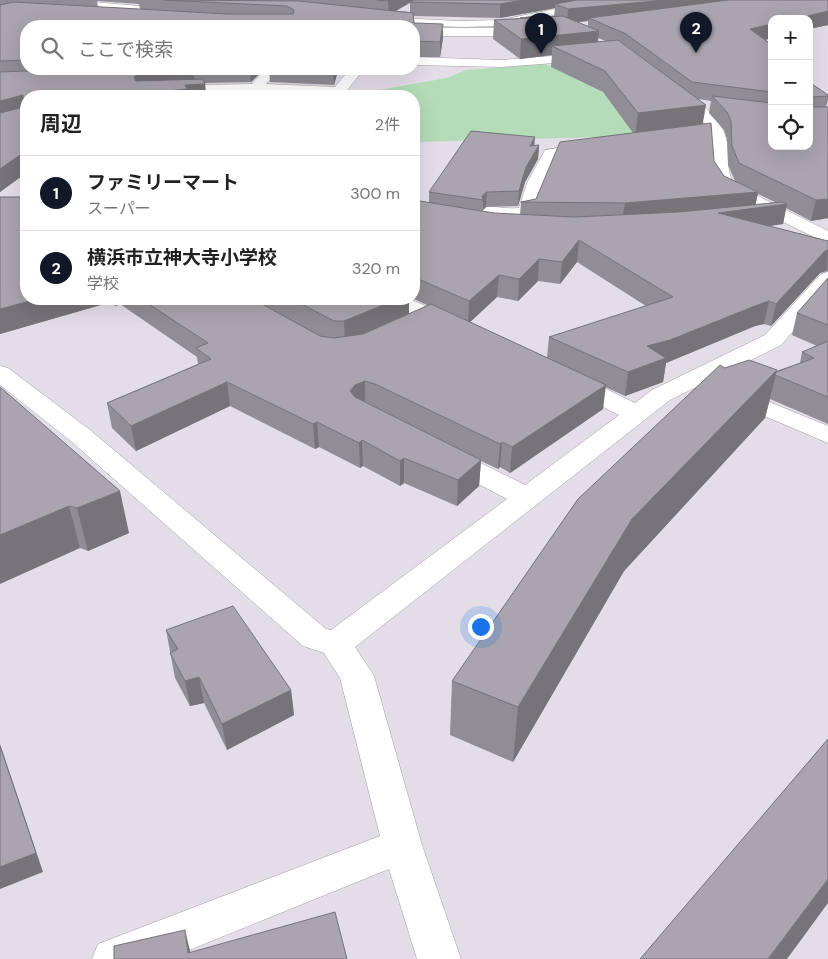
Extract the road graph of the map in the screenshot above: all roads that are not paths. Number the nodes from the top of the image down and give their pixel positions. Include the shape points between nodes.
1 (76, 0) edge
2 (600, 4) edge
3 (558, 5) edge
4 (412, 9) edge
5 (87, 15) edge
6 (538, 17) junction
7 (366, 18) edge
8 (378, 20) edge
9 (394, 20) edge
10 (420, 23) edge
11 (552, 23) edge
12 (540, 31) edge
13 (420, 32) edge
14 (600, 56) edge
15 (420, 62) edge
16 (267, 75) edge
17 (352, 75) edge
18 (256, 88) junction
19 (666, 88) edge
20 (186, 90) edge
21 (298, 90) edge
22 (340, 90) edge
23 (689, 104) junction
24 (716, 108) edge
25 (717, 132) junction
26 (697, 134) edge
27 (609, 146) edge
28 (778, 215) junction
29 (749, 218) edge
30 (532, 229) edge
31 (828, 238) edge
32 (828, 278) edge
33 (406, 305) edge
34 (431, 316) junction
35 (406, 328) edge
36 (467, 334) edge
37 (548, 372) edge
38 (0, 373) edge
39 (696, 378) junction
40 (638, 414) junction
41 (828, 435) edge
42 (426, 446) edge
43 (528, 498) junction
44 (336, 644) junction
45 (402, 845) junction
46 (114, 959) edge
47 (439, 959) edge

1 - 5 street via 161,14
2 - 3 street
3 - 6 street
4 - 9 street
6 - 10 street via 481,24
6 - 11 street
7 - 8 street
12 - 13 street
14 - 15 street via 516,65 462,66
16 - 18 street
17 - 22 street
18 - 20 street
18 - 21 street
19 - 23 street
23 - 24 street
23 - 25 street via 712,123
25 - 26 street
25 - 28 street via 720,177 728,188
27 - 30 street via 551,153 536,183 527,213 465,216 503,228
28 - 29 street
28 - 31 street
32 - 39 street via 773,340
33 - 34 street
34 - 35 street
34 - 36 street
37 - 40 street
38 - 44 street via 81,436 315,638
39 - 40 street via 661,395
39 - 41 street
40 - 43 street
42 - 43 street
43 - 44 street
44 - 45 street via 358,676
45 - 46 street
45 - 47 street

